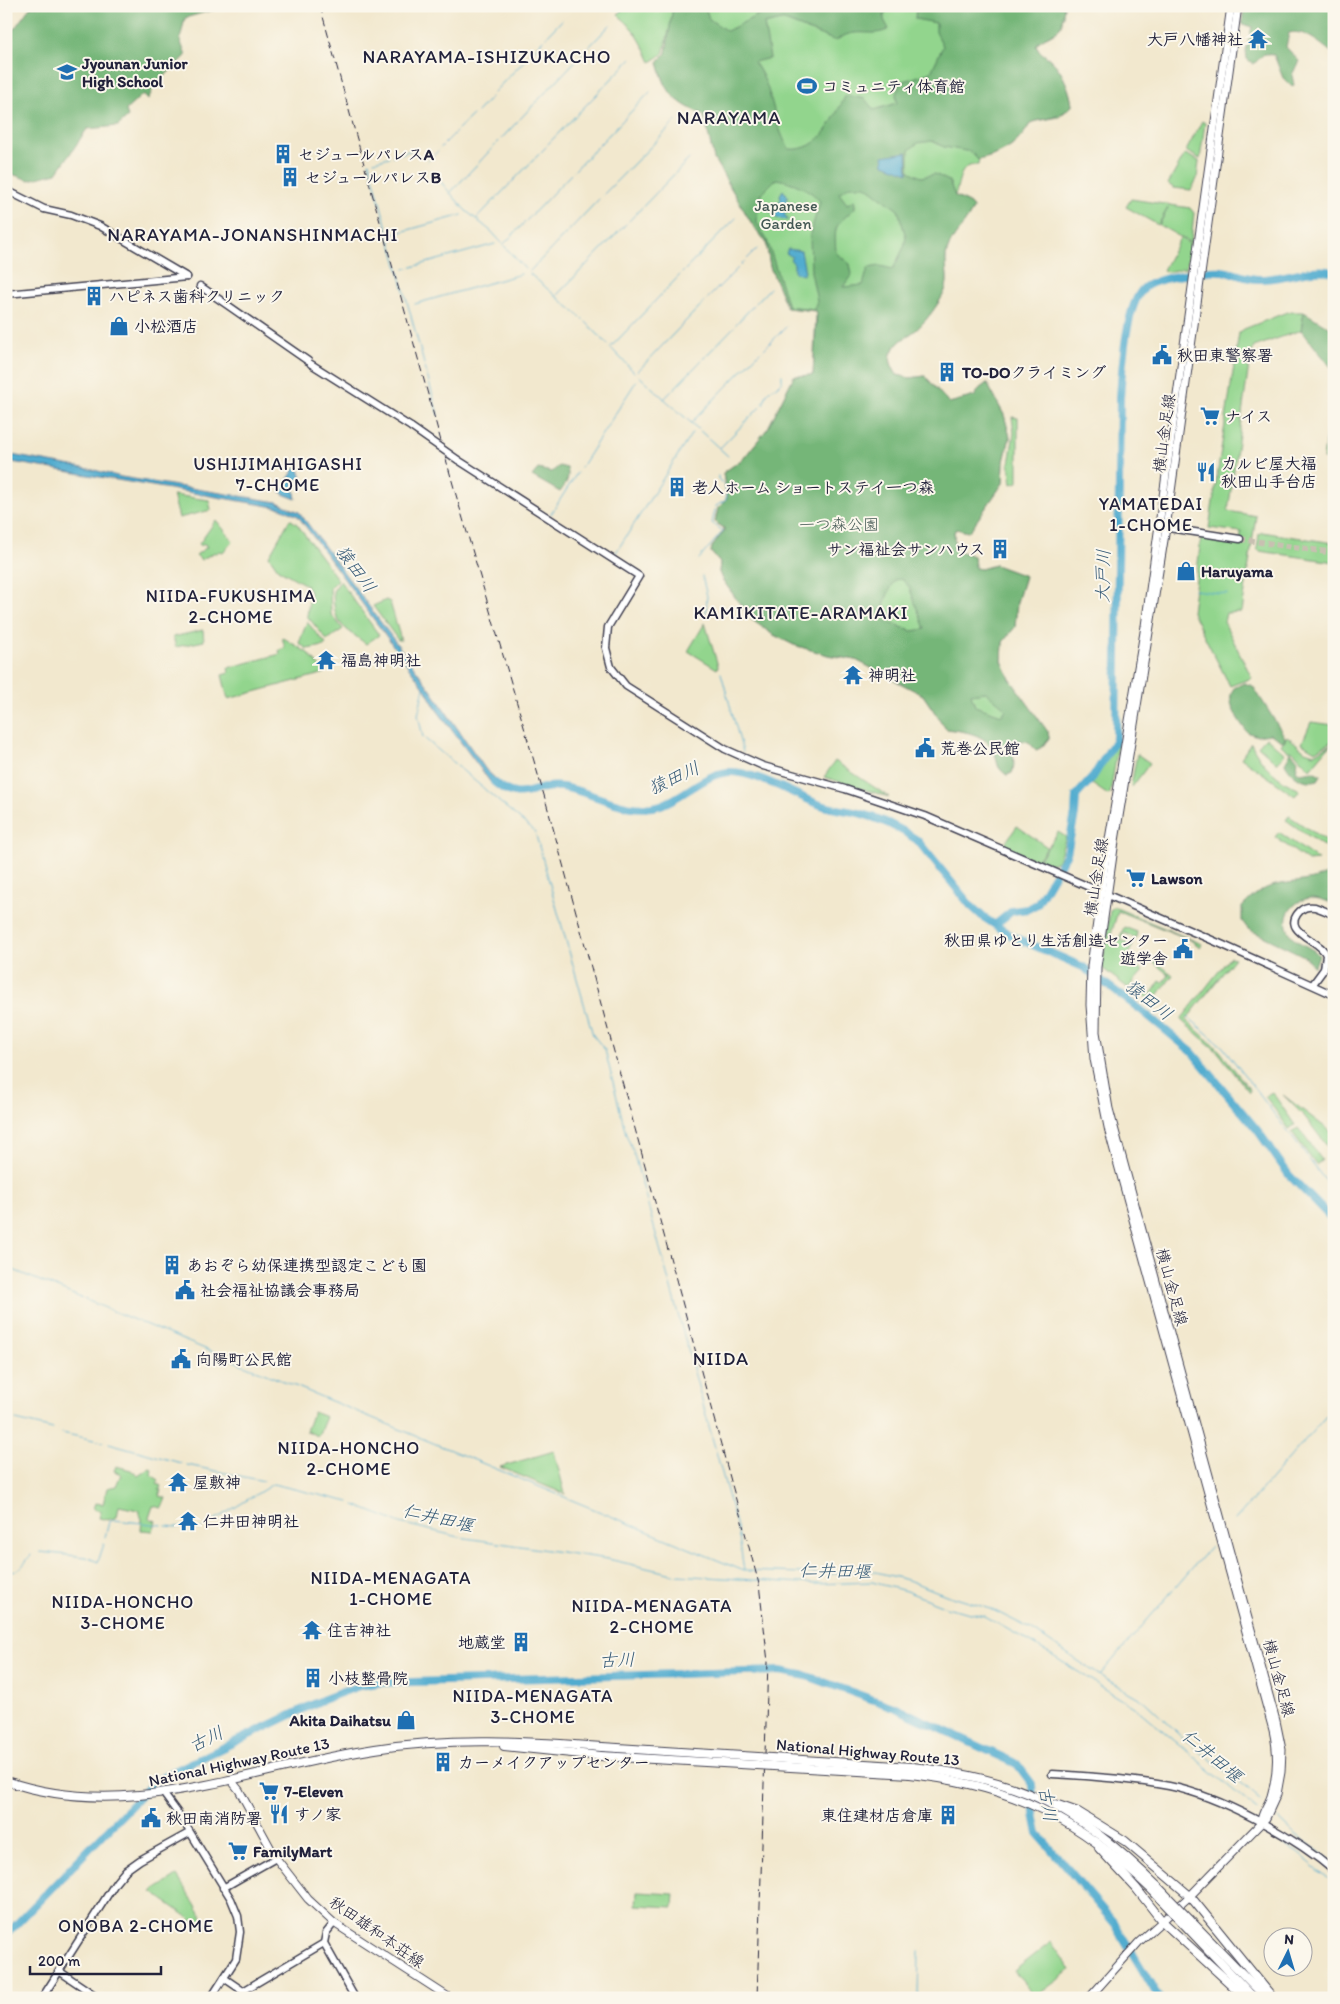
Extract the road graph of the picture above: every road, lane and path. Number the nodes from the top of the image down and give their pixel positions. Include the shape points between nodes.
1 (1231, 6) edge
2 (1238, 6) edge
3 (6, 190) edge
4 (1198, 269) junction
5 (200, 286) dead end
6 (6, 294) edge
7 (1163, 528) junction
8 (1240, 539) tunnel mouth
9 (1104, 894) junction
10 (1334, 915) edge
11 (1312, 984) junction
12 (1334, 995) edge
13 (478, 1742) junction
14 (911, 1770) junction
15 (1052, 1774) dead end
16 (231, 1780) junction
17 (6, 1781) edge
18 (163, 1793) junction
19 (1055, 1804) junction
20 (1260, 1822) junction
21 (1078, 1829) junction
22 (189, 1833) junction
23 (276, 1858) junction
24 (1334, 1871) edge
25 (223, 1888) junction
26 (1155, 1888) junction
27 (1190, 1896) junction
28 (1162, 1921) junction
29 (1186, 1921) junction
30 (334, 1923) junction
31 (324, 1944) junction
32 (59, 1971) junction
33 (224, 1978) junction
34 (42, 1998) edge
35 (99, 1998) edge
36 (211, 1998) edge
37 (355, 1998) edge
38 (450, 1998) edge
39 (1089, 1998) edge
40 (1246, 1998) edge
41 (1254, 1998) edge
42 (1266, 1998) edge
43 (1273, 1998) edge

1 - 4 main road, 横山金足線
2 - 4 main road, 横山金足線
3 - 6 street via 44,209 100,226 187,278
4 - 7 main road, 横山金足線
5 - 9 street, bridge via 458,460 639,576 615,612 606,639 611,667 626,686 747,760 894,804
7 - 8 street
7 - 9 main road, 横山金足線
9 - 11 street
9 - 20 main road, 横山金足線 via 1093,982 1096,1032 1109,1108 1281,1741 1279,1785 1269,1814
10 - 11 street via 1311,907 1302,909 1296,917 1295,925 1299,932 1319,944 1326,955 1323,971
11 - 12 street
13 - 14 highway, National Highway Route 13, bridge via 601,1756
13 - 14 highway, National Highway Route 13, bridge via 529,1741
13 - 16 highway, National Highway Route 13 via 376,1748 319,1758
14 - 19 highway, National Highway Route 13 via 952,1771 995,1781
14 - 21 highway, National Highway Route 13 via 963,1781 1027,1802
15 - 20 street via 1171,1786 1218,1802
16 - 18 highway, National Highway Route 13
16 - 23 main road, 秋田雄和本荘線
17 - 18 highway, National Highway Route 13 via 58,1794 104,1798
18 - 22 street
19 - 26 highway, National Highway Route 13 via 1108,1839
19 - 27 highway via 1078,1812 1125,1841
20 - 24 street
20 - 27 main road, 横山金足線 via 1244,1843
21 - 26 highway, National Highway Route 13
21 - 28 highway via 1111,1860
22 - 25 street
22 - 32 street via 126,1870
23 - 25 street
23 - 30 main road, 秋田雄和本荘線 via 304,1894
25 - 33 street via 238,1916 240,1932 236,1959
26 - 29 highway, National Highway Route 13, bridge
27 - 28 main road, 横山金足線
27 - 43 highway
28 - 39 main road, 横山金足線 via 1125,1956
28 - 40 highway
29 - 41 highway, National Highway Route 13
29 - 42 highway, National Highway Route 13
30 - 31 street via 326,1933
30 - 38 main road, 秋田雄和本荘線
31 - 33 street via 244,1991
31 - 37 street
32 - 34 street
32 - 35 street
33 - 36 street

